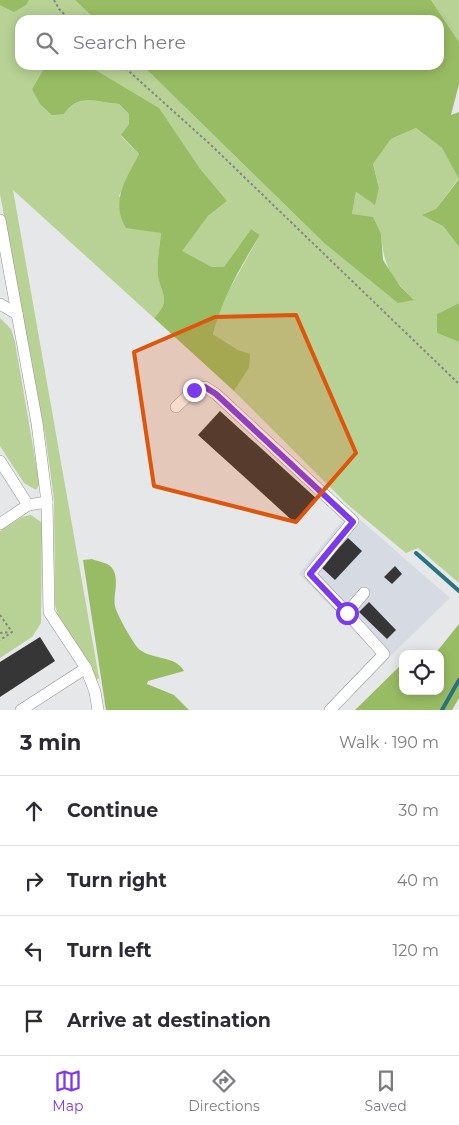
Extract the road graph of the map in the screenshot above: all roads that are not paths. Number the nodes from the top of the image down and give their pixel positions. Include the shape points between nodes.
1 (0, 220) edge
2 (0, 304) edge
3 (17, 314) junction
4 (176, 407) dead end
5 (0, 461) edge
6 (47, 502) junction
7 (28, 506) junction
8 (0, 524) edge
9 (364, 594) dead end
10 (347, 613) junction
11 (86, 668) junction
12 (21, 710) edge
13 (98, 710) edge
14 (330, 710) edge

1 - 3 lane
2 - 3 lane
3 - 6 lane via 37,423
4 - 10 lane via 194,390 205,387 216,394 353,522 310,574
5 - 7 lane
6 - 7 lane
6 - 11 lane via 49,612
7 - 8 lane
9 - 10 lane
10 - 14 lane via 384,654
11 - 12 lane
11 - 13 lane

